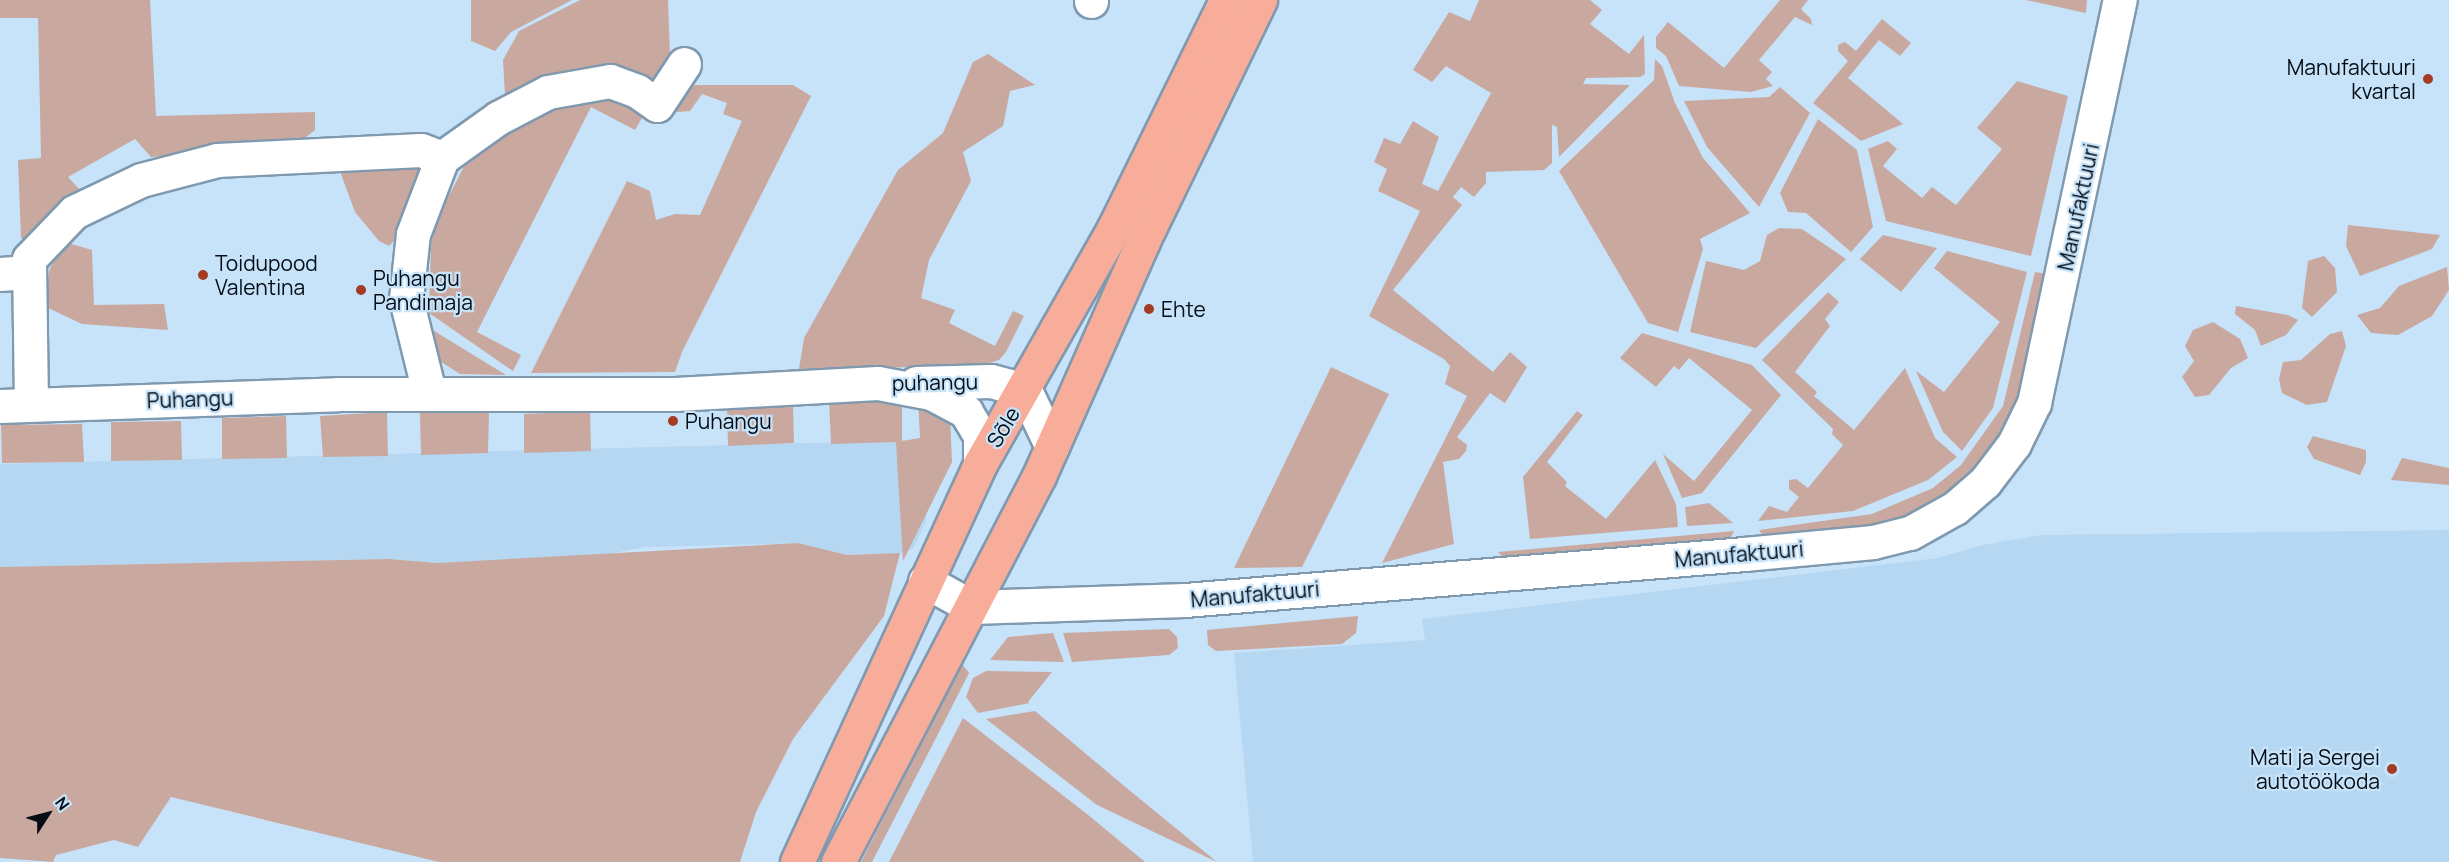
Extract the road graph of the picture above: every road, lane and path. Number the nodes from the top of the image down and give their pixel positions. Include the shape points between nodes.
1 (1226, 0) edge
2 (1260, 0) edge
3 (2120, 0) edge
4 (684, 64) dead end
5 (442, 158) junction
6 (15, 273) edge
7 (991, 381) joint
8 (878, 384) junction
9 (1025, 390) junction
10 (429, 392) junction
11 (15, 405) edge
12 (1052, 447) junction
13 (980, 464) junction
14 (925, 581) junction
15 (972, 607) junction
16 (797, 862) edge
17 (838, 862) edge

1 - 9 main road, Sõle via 1114,228
2 - 12 main road via 1143,241
3 - 15 street, Manufaktuuri via 2034,403 2014,444 1985,482 1955,508 1911,533 1873,542 1756,553 1185,600
4 - 5 street via 657,105 637,90 610,81 548,92 498,118
5 - 6 street via 421,150 217,160 141,180 74,212
5 - 10 street via 413,234 406,299
6 - 11 street
7 - 8 street, puhangu
7 - 9 street, Puhangu
8 - 10 street, Puhangu via 675,394
8 - 13 street, Puhangu via 931,393 966,412 980,435
9 - 12 street
9 - 13 main road, Sõle
10 - 11 street, Puhangu
12 - 15 main road
13 - 14 main road, Sõle
14 - 15 street
14 - 16 main road, Sõle
15 - 17 main road

